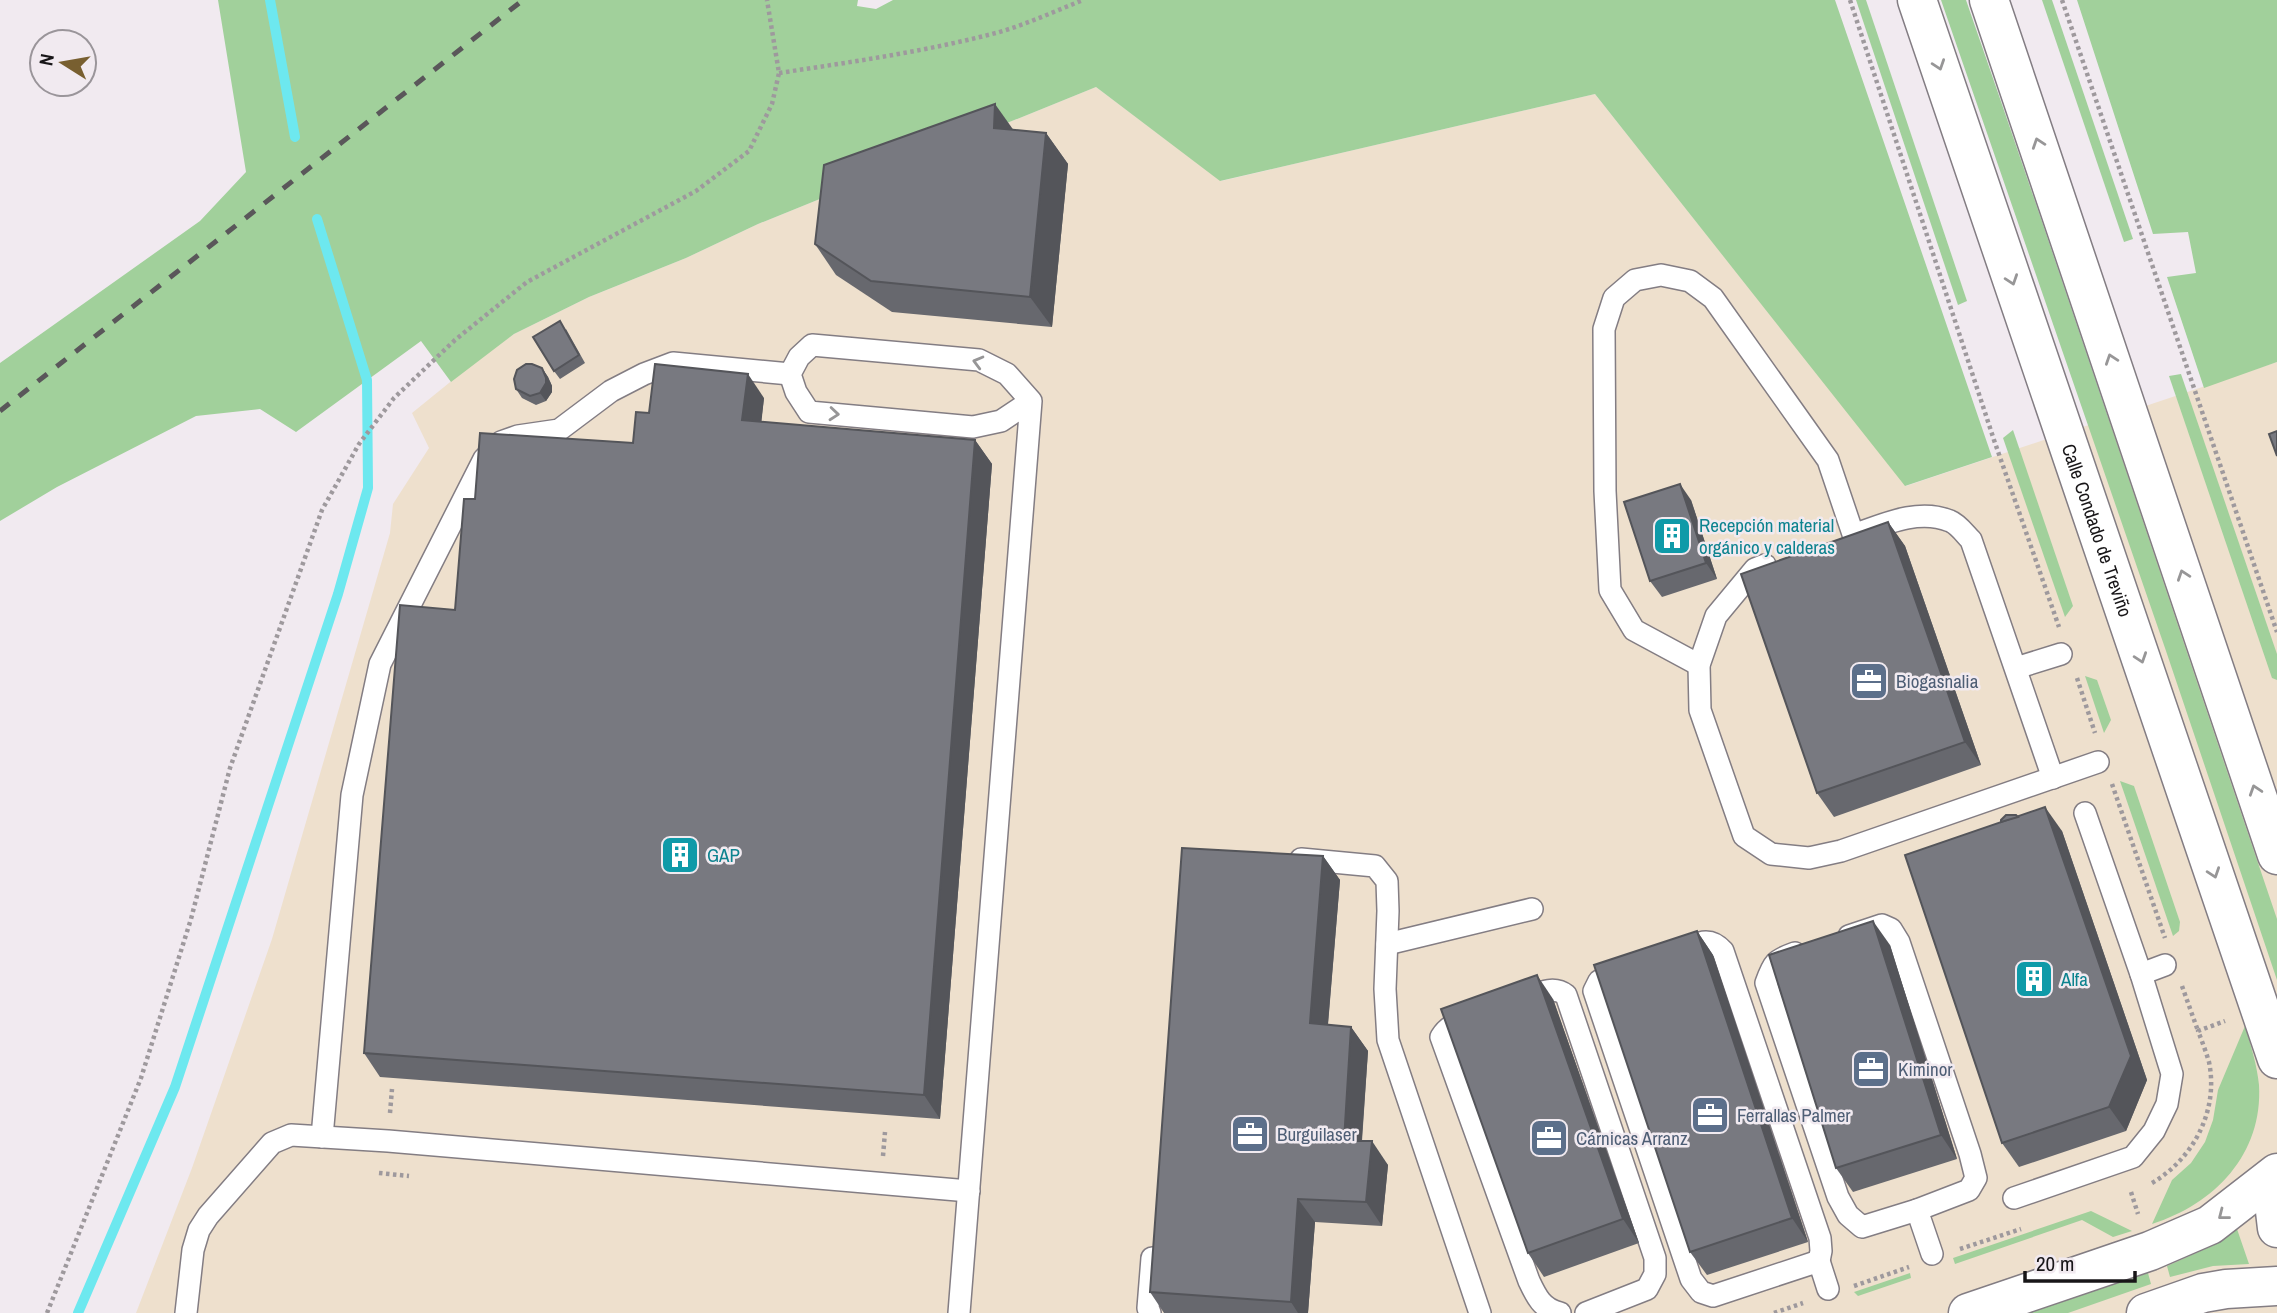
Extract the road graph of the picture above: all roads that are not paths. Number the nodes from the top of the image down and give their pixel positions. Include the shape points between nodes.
1 (1917, 0) edge
2 (1989, 0) edge
3 (790, 374) junction
4 (1031, 401) junction
5 (1853, 534) junction
6 (1829, 543) edge
7 (1779, 560) edge
8 (2062, 646) road end
9 (1699, 664) junction
10 (2016, 668) junction
11 (2103, 768) road end
12 (2053, 778) junction
13 (2085, 813) dead end
14 (2277, 855) edge
15 (1283, 858) edge
16 (1532, 909) dead end
17 (1387, 944) junction
18 (2167, 957) road end
19 (2141, 974) junction
20 (2277, 1059) edge
21 (322, 1137) junction
22 (2277, 1173) edge
23 (2277, 1189) edge
24 (969, 1191) junction
25 (2014, 1198) dead end
26 (1917, 1210) junction
27 (2277, 1228) edge
28 (1153, 1240) edge
29 (1932, 1254) dead end
30 (1819, 1261) junction
31 (2277, 1286) edge
32 (1828, 1289) dead end
33 (186, 1313) edge
34 (959, 1313) edge
35 (1150, 1313) edge
36 (1480, 1313) edge
37 (1560, 1313) edge
38 (1586, 1313) edge
39 (1968, 1313) edge
40 (2146, 1313) edge

1 -> 20 street, Calle Condado de Treviño
14 -> 2 street
4 -> 3 lane via 1007,374 979,360 812,345
3 -> 4 lane via 809,412 973,427 1001,421
3 - 21 lane via 673,363 611,391 559,430 501,442 484,459 380,664 352,795
4 - 24 lane
5 - 6 lane
5 - 9 lane via 1828,460 1713,298 1690,281 1661,275 1635,280 1614,298 1604,329 1610,590 1634,630
5 - 10 lane via 1921,516 1951,521 1971,540
7 - 9 lane via 1755,569 1716,616
8 - 10 lane
9 - 12 lane via 1700,710 1744,836 1771,854 1809,858 1841,851
10 - 12 lane
11 - 12 lane
13 - 19 lane
15 - 17 lane via 1375,866 1387,881
16 - 17 lane
17 - 36 lane via 1388,1040
18 - 19 lane
19 - 25 lane via 2172,1074 2167,1104 2154,1131 2133,1157
21 - 24 lane
21 - 33 lane via 291,1135 272,1143 208,1216 192,1250
22 -> 39 street via 2210,1225 2150,1251
23 - 27 street
24 - 34 lane
26 - 26 lane via 1969,1190 1976,1178 1899,942 1891,929 1882,925 1779,958 1766,983 1848,1215 1862,1227
26 - 29 lane
28 - 35 lane
30 - 30 lane via 1713,1296 1701,1292 1691,1279 1594,991 1599,981 1707,940 1723,951 1820,1238
30 - 32 lane
31 - 40 street via 2203,1293
37 - 38 lane via 1539,1302 1529,1281 1441,1037 1453,1024 1552,989 1566,995 1655,1258 1655,1274 1647,1289

